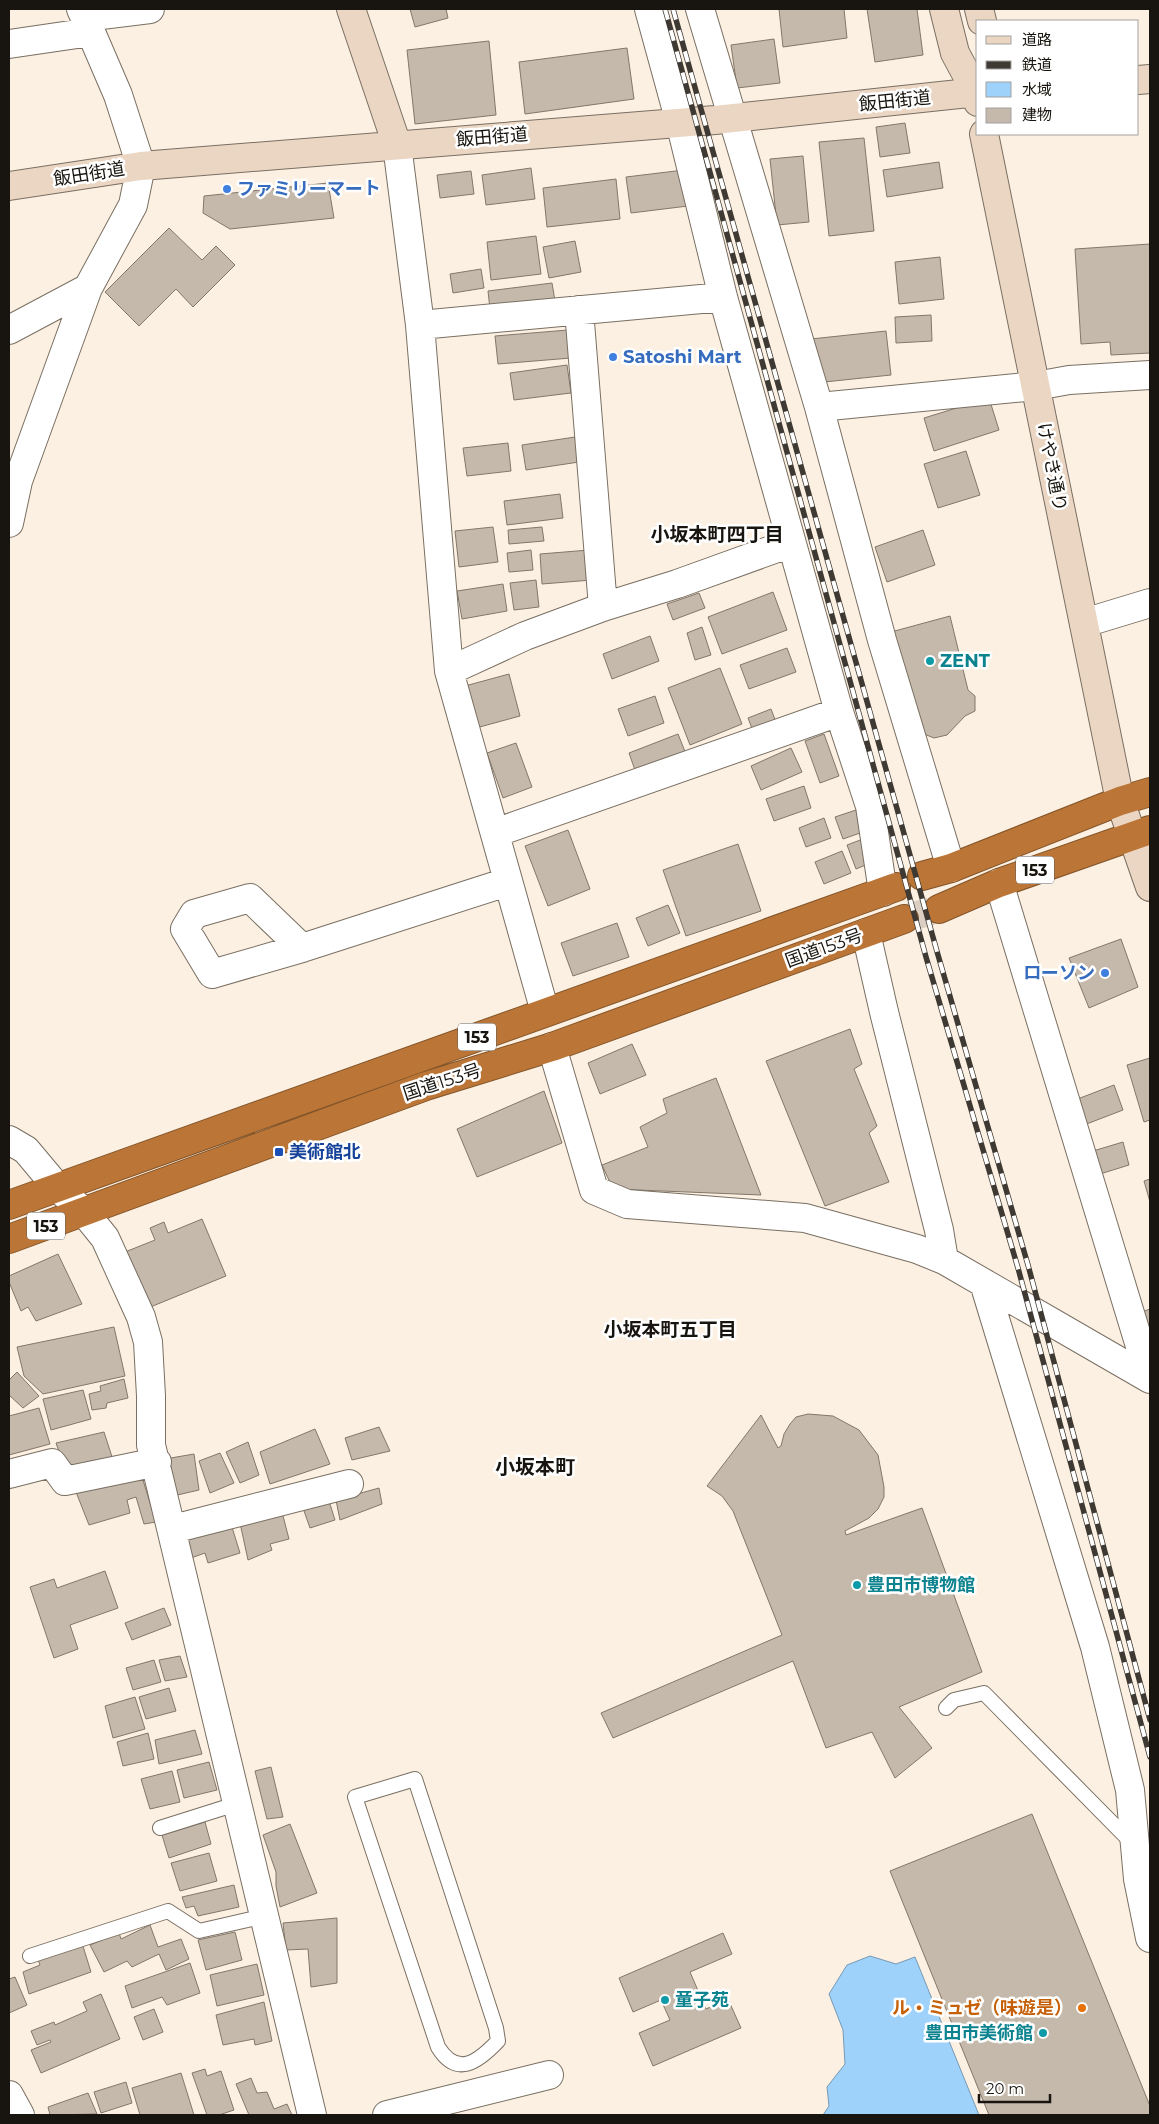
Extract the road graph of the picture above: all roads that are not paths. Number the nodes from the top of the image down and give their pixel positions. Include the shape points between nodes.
1 (150, 9) edge
2 (351, 9) edge
3 (649, 9) edge
4 (700, 9) edge
5 (944, 9) edge
6 (86, 19) edge
7 (9, 44) edge
8 (976, 90) edge
9 (976, 92) edge
10 (733, 118) junction
11 (680, 122) junction
12 (984, 135) edge
13 (397, 145) junction
14 (141, 166) junction
15 (9, 186) edge
16 (88, 288) junction
17 (723, 297) junction
18 (578, 310) junction
19 (420, 325) junction
20 (9, 330) edge
21 (1150, 375) edge
22 (1036, 386) junction
23 (819, 407) junction
24 (9, 523) edge
25 (791, 544) junction
26 (1150, 603) edge
27 (603, 607) junction
28 (1084, 623) junction
29 (449, 671) junction
30 (839, 712) junction
31 (1150, 792) edge
32 (1120, 801) junction
33 (495, 833) junction
34 (1141, 833) edge
35 (951, 868) junction
36 (922, 876) dead end
37 (507, 882) junction
38 (999, 883) junction
39 (1150, 887) edge
40 (890, 889) joint
41 (939, 908) tunnel mouth
42 (904, 919) tunnel mouth
43 (866, 933) junction
44 (302, 948) dead end
45 (545, 1012) junction
46 (552, 1047) junction
47 (9, 1140) edge
48 (57, 1187) junction
49 (9, 1205) edge
50 (84, 1212) junction
51 (9, 1239) edge
52 (944, 1260) junction
53 (984, 1283) junction
54 (1150, 1379) edge
55 (157, 1462) junction
56 (9, 1474) edge
57 (349, 1484) dead end
58 (172, 1529) junction
59 (946, 1708) dead end
60 (416, 1779) joint
61 (236, 1804) junction
62 (160, 1828) dead end
63 (1135, 1847) junction
64 (265, 1916) junction
65 (1150, 1938) edge
66 (30, 1956) dead end
67 (549, 2075) dead end
68 (9, 2095) edge
69 (20, 2115) edge
70 (312, 2115) edge
71 (387, 2115) edge

1 - 6 street
2 - 13 street
3 - 11 street
4 - 10 street
5 - 8 street via 955,53
6 - 7 street
6 - 14 street via 118,95
9 - 10 street, 飯田街道
10 - 11 street, 飯田街道
10 - 23 street
11 - 13 street, 飯田街道
11 - 17 street
12 - 22 street, けやき通り
13 - 14 street, 飯田街道
13 - 19 street
14 - 15 street, 飯田街道
14 - 16 street via 133,205
16 - 20 street
16 - 24 street via 18,481
17 - 18 street
17 - 25 street
18 - 19 street
18 - 27 street
19 - 29 street
21 - 22 street via 1068,380
22 - 23 street
22 - 28 street, けやき通り
23 - 35 street via 882,640
25 - 27 street
25 - 30 street
26 - 28 street
27 - 29 street via 525,636
28 - 32 street, けやき通り
29 - 33 street
30 - 33 street
30 - 40 street via 870,806
31 - 32 highway, 153
32 - 34 street, けやき通り
32 - 35 highway, 153
33 - 37 street
34 - 38 highway, 153
34 - 39 street, けやき通り
35 - 36 highway, 153
37 - 44 street
37 - 45 street
38 - 41 highway, 153
38 - 54 street
40 - 45 highway, 国道153号 / 153
42 - 43 highway, 国道153号 / 153
43 - 46 highway, 国道153号 / 153
43 - 52 street
45 - 48 highway, 国道153号 / 153
46 - 50 highway, 国道153号 / 153 via 426,1086
46 - 52 street via 594,1190 627,1204 804,1218 917,1249
47 - 48 street via 26,1150
48 - 49 highway, 国道153号 / 153
48 - 50 street
50 - 51 highway, 国道153号 / 153
50 - 55 street via 105,1238 141,1317 148,1342 151,1445
52 - 53 street
53 - 54 street
53 - 63 street via 1095,1647 1130,1790
55 - 56 street via 65,1481 52,1463
55 - 58 street
57 - 58 street
58 - 61 street
59 - 63 lane via 954,1700 984,1693
60 - 60 lane via 496,2028 498,2041 474,2063 460,2065 445,2058 438,2046 355,1797
61 - 62 lane
61 - 64 street
63 - 65 street
64 - 66 lane via 199,1931 168,1911
64 - 70 street
67 - 71 street
68 - 69 street

